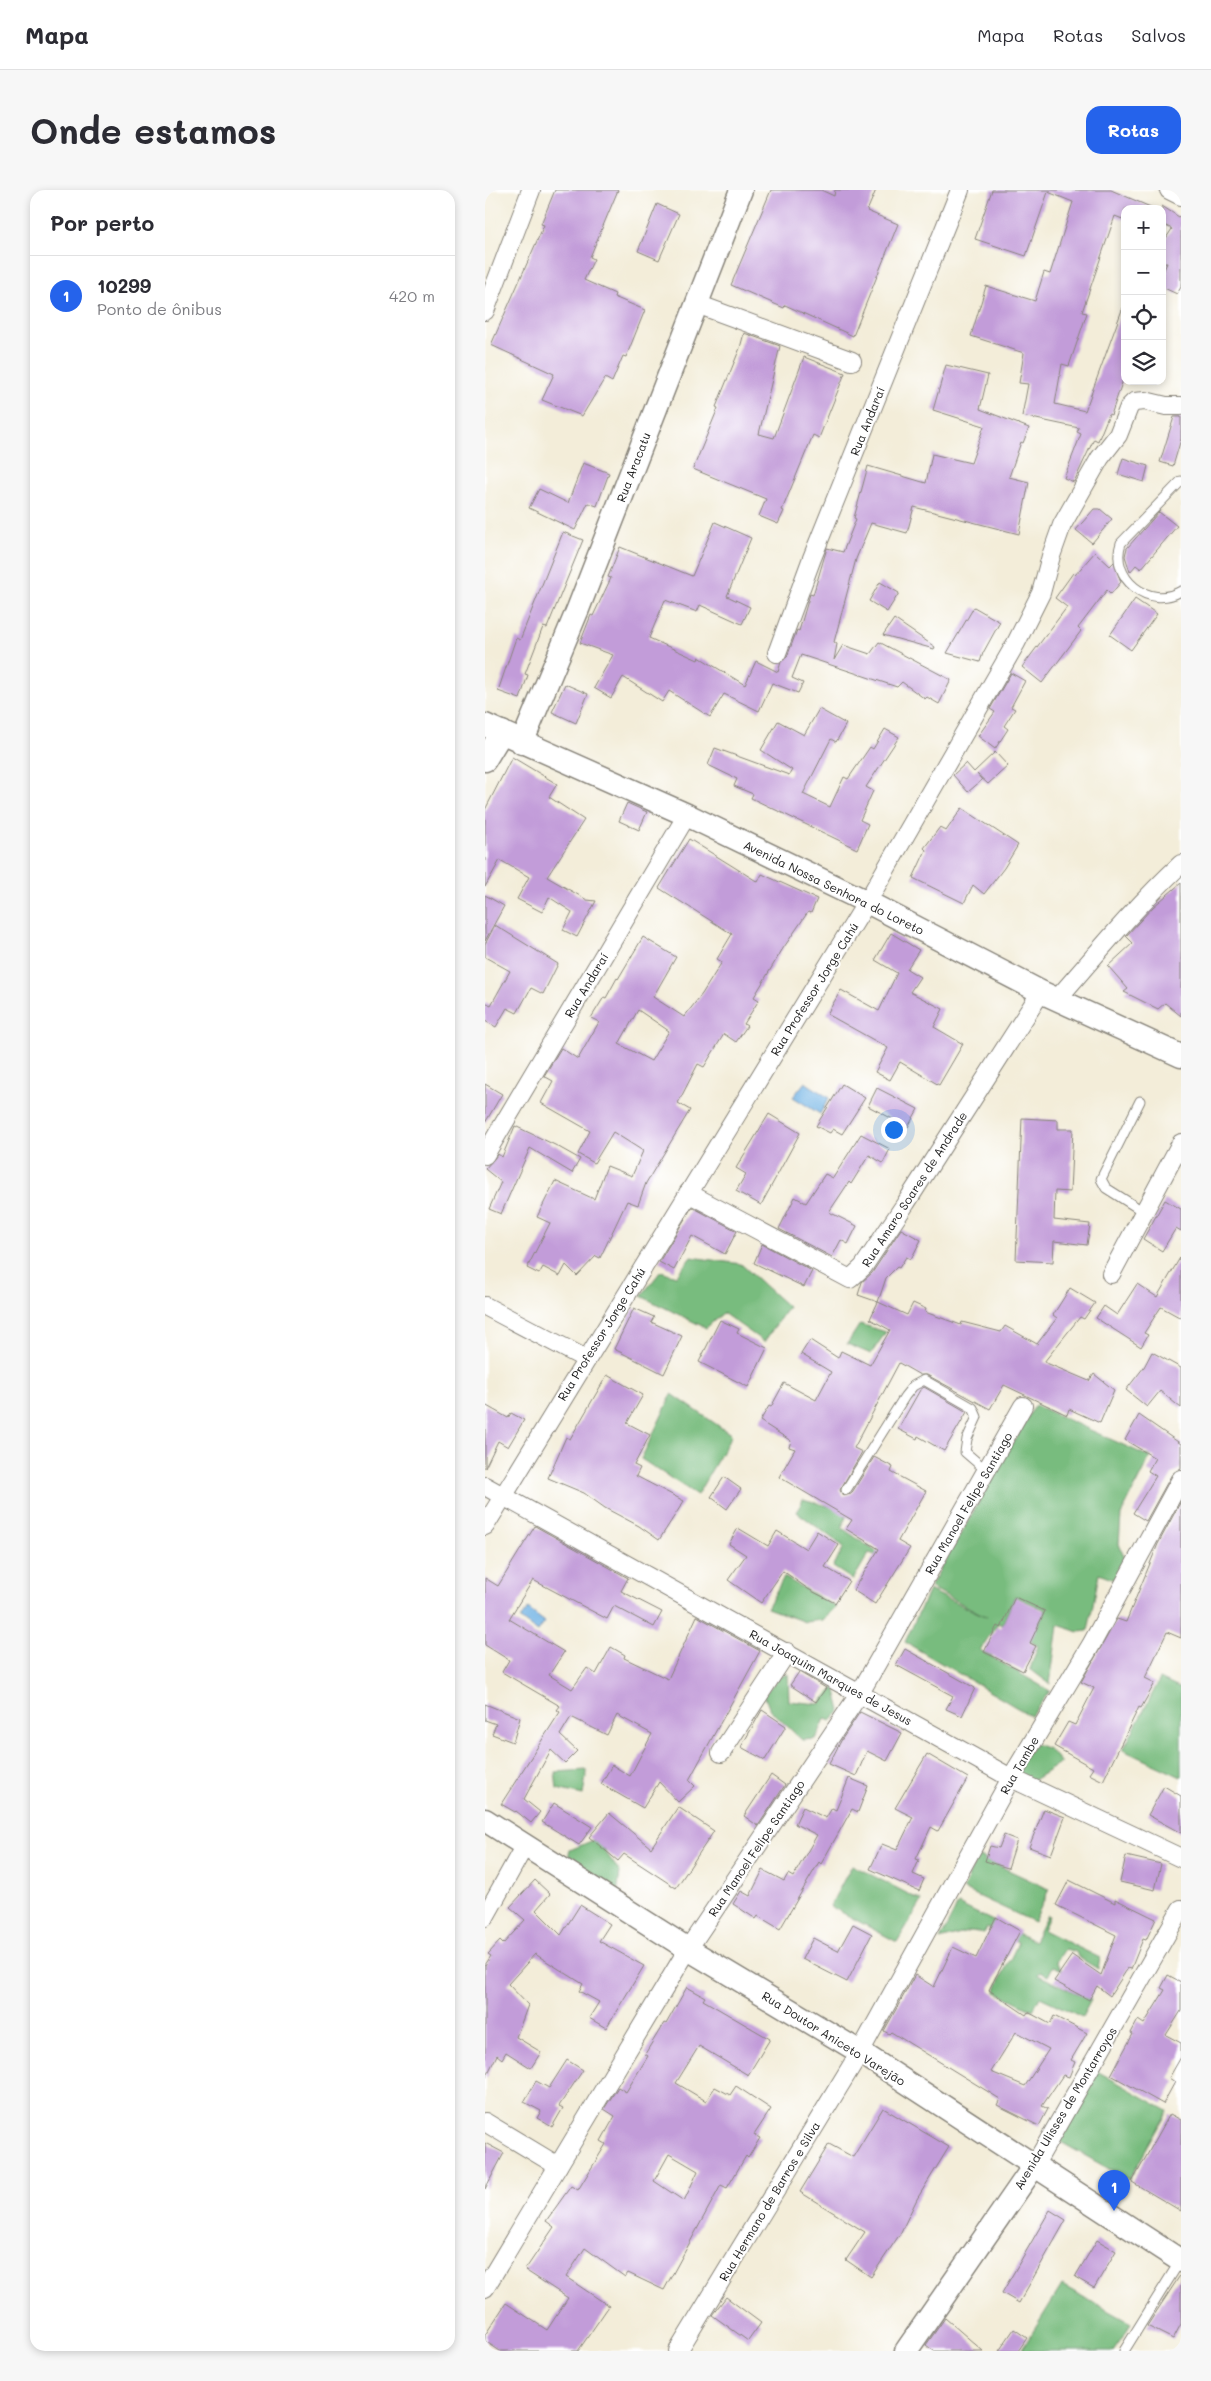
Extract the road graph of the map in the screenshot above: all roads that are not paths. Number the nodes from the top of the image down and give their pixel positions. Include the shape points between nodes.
1 (531, 190) edge
2 (741, 190) edge
3 (960, 190) edge
4 (1169, 190) edge
5 (1181, 196) edge
6 (697, 304) junction
7 (485, 311) edge
8 (852, 361) dead end
9 (1181, 406) edge
10 (1181, 481) edge
11 (1181, 591) edge
12 (777, 654) dead end
13 (493, 728) edge
14 (523, 743) junction
15 (485, 760) edge
16 (687, 815) junction
17 (1181, 864) edge
18 (867, 902) junction
19 (1049, 995) junction
20 (1181, 1056) edge
21 (1140, 1101) dead end
22 (1181, 1143) edge
23 (485, 1155) edge
24 (688, 1193) junction
25 (1144, 1212) junction
26 (1111, 1274) dead end
27 (485, 1306) edge
28 (586, 1359) junction
29 (1023, 1406) dead end
30 (987, 1471) junction
31 (1181, 1478) edge
32 (485, 1486) edge
33 (847, 1490) dead end
34 (503, 1494) junction
35 (485, 1526) edge
36 (787, 1652) junction
37 (860, 1693) junction
38 (721, 1753) dead end
39 (1011, 1778) junction
40 (485, 1820) edge
41 (525, 1845) junction
42 (1181, 1858) edge
43 (1181, 1909) edge
44 (485, 1917) edge
45 (688, 1949) junction
46 (860, 2052) junction
47 (485, 2122) edge
48 (558, 2166) junction
49 (1034, 2166) junction
50 (1181, 2260) edge
51 (485, 2288) edge
52 (678, 2351) edge
53 (906, 2351) edge
54 (1124, 2351) edge

1 - 7 street
2 - 6 street, Rua Aracatu
3 - 12 street, Rua Andaraí via 812,558
4 - 5 street
6 - 8 street
6 - 14 street, Rua Aracatu
9 - 18 street, Rua Professor Jorge Cahú via 1145,401 1135,402 1129,407 1118,435 1100,458 1062,525 1041,593 1016,643
10 - 11 lane via 1121,543 1117,555 1120,569 1137,590 1152,597 1169,598
13 - 14 street, Avenida Nossa Senhora do Loreto
13 - 15 street
14 - 16 street, Avenida Nossa Senhora do Loreto
16 - 18 street, Avenida Nossa Senhora do Loreto
16 - 23 street, Rua Andaraí
17 - 19 street, Rua Amaro Soares de Andrade
18 - 19 street, Avenida Nossa Senhora do Loreto
18 - 24 street, Rua Professor Jorge Cahú
19 - 20 street, Avenida Nossa Senhora do Loreto
19 - 24 street, Rua Amaro Soares de Andrade via 863,1267 849,1279
21 - 25 lane via 1101,1179 1105,1188
22 - 25 street
24 - 28 street, Rua Professor Jorge Cahú
25 - 26 street
27 - 28 street
28 - 34 street, Rua Professor Jorge Cahú
29 - 30 street, Rua Manoel Felipe Santiago
30 - 33 lane via 965,1452 977,1417 973,1408 924,1380 905,1396
30 - 37 street, Rua Manoel Felipe Santiago
31 - 39 street, Rua Tambe via 1091,1645
32 - 34 street, Rua Joaquim Marques de Jesus
34 - 35 street, Rua Professor Jorge Cahú
34 - 36 street, Rua Joaquim Marques de Jesus
36 - 37 street, Rua Joaquim Marques de Jesus
36 - 38 street
37 - 39 street, Rua Joaquim Marques de Jesus
37 - 45 street, Rua Manoel Felipe Santiago
39 - 42 street, Rua Joaquim Marques de Jesus
39 - 46 street, Rua Tambe
40 - 41 street, Rua Doutor Aniceto Varejão
41 - 44 street
41 - 45 street, Rua Doutor Aniceto Varejão
43 - 49 street, Avenida Ulisses de Montarroyos
45 - 46 street, Rua Doutor Aniceto Varejão
45 - 48 street, Rua Manoel Felipe Santiago
46 - 49 street, Rua Doutor Aniceto Varejão
46 - 52 street, Rua Hermano de Barros e Silva
47 - 48 street
48 - 51 street, Rua Manoel Felipe Santiago
49 - 50 street, Rua Doutor Aniceto Varejão
49 - 53 street, Avenida Ulisses de Montarroyos
50 - 54 lane

